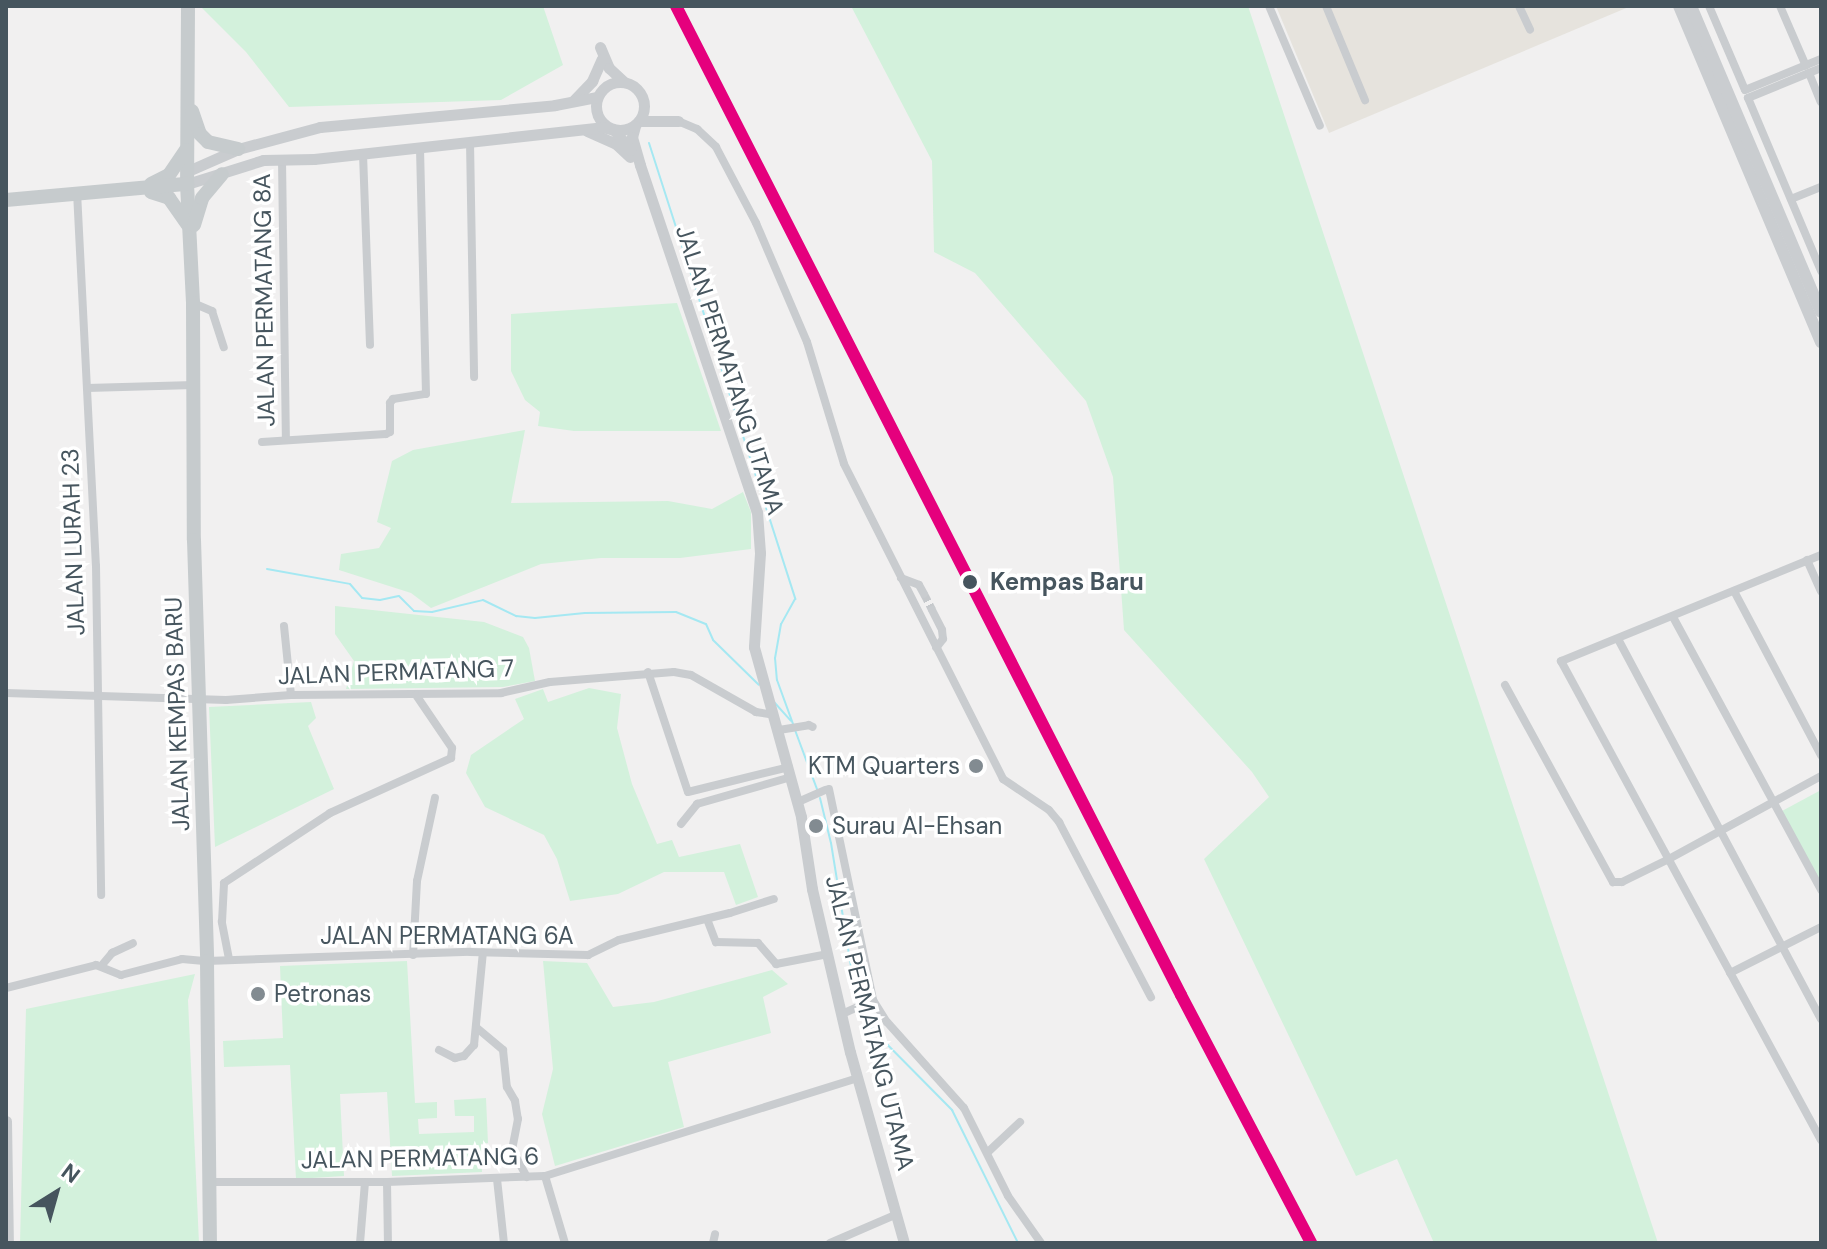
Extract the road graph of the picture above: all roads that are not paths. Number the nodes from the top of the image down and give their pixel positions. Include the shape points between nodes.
1 (188, 6) edge
2 (1269, 6) edge
3 (1326, 6) edge
4 (1519, 6) edge
5 (1679, 6) edge
6 (1691, 6) edge
7 (1709, 6) edge
8 (1780, 6) edge
9 (1530, 30) dead end
10 (602, 59) junction
11 (1821, 59) edge
12 (1821, 68) edge
13 (1807, 69) junction
14 (624, 82) junction
15 (1747, 94) junction
16 (598, 95) junction
17 (189, 99) junction
18 (1365, 100) dead end
19 (571, 102) junction
20 (1821, 102) edge
21 (644, 103) junction
22 (678, 121) junction
23 (637, 124) junction
24 (1320, 126) dead end
25 (584, 130) junction
26 (614, 130) junction
27 (470, 142) junction
28 (188, 146) junction
29 (420, 148) junction
30 (238, 149) junction
31 (363, 154) junction
32 (282, 160) junction
33 (640, 165) junction
34 (222, 174) junction
35 (188, 178) junction
36 (1821, 187) edge
37 (135, 189) junction
38 (77, 192) junction
39 (1791, 199) junction
40 (6, 200) edge
41 (191, 234) junction
42 (1821, 271) edge
43 (193, 303) junction
44 (1821, 312) edge
45 (1821, 342) edge
46 (370, 345) dead end
47 (224, 347) dead end
48 (474, 377) dead end
49 (195, 385) junction
50 (87, 388) junction
51 (286, 440) junction
52 (262, 442) dead end
53 (1821, 555) edge
54 (1807, 560) junction
55 (901, 578) junction
56 (1734, 591) junction
57 (1821, 591) edge
58 (924, 594) tunnel mouth
59 (932, 610) tunnel mouth
60 (1673, 617) junction
61 (284, 626) dead end
62 (1618, 639) junction
63 (936, 648) junction
64 (648, 672) junction
65 (1505, 685) dead end
66 (6, 693) edge
67 (96, 695) junction
68 (291, 695) junction
69 (416, 695) junction
70 (199, 698) junction
71 (773, 711) junction
72 (809, 726) dead end
73 (783, 729) junction
74 (1821, 755) edge
75 (790, 772) junction
76 (1821, 776) edge
77 (435, 798) dead end
78 (804, 799) junction
79 (1773, 803) junction
80 (681, 824) dead end
81 (1719, 831) junction
82 (1667, 860) junction
83 (1821, 890) edge
84 (101, 895) dead end
85 (774, 899) dead end
86 (707, 919) junction
87 (1821, 927) edge
88 (133, 943) dead end
89 (1782, 947) junction
90 (483, 952) junction
91 (828, 954) junction
92 (413, 955) junction
93 (229, 959) junction
94 (207, 961) junction
95 (102, 965) junction
96 (1730, 973) junction
97 (6, 988) edge
98 (1151, 997) dead end
99 (871, 1001) junction
100 (846, 1013) junction
101 (1821, 1019) edge
102 (477, 1028) junction
103 (439, 1050) dead end
104 (857, 1078) junction
105 (6, 1121) edge
106 (1020, 1122) dead end
107 (1821, 1140) edge
108 (988, 1152) junction
109 (545, 1176) junction
110 (527, 1177) junction
111 (497, 1179) junction
112 (209, 1182) junction
113 (365, 1182) junction
114 (387, 1182) junction
115 (7, 1209) edge
116 (895, 1215) junction
117 (8, 1243) edge
118 (210, 1243) edge
119 (360, 1243) edge
120 (388, 1243) edge
121 (504, 1243) edge
122 (565, 1243) edge
123 (830, 1243) edge
124 (904, 1243) edge
125 (1041, 1243) edge

1 - 17 main road, JALAN KEMPAS BARU
2 - 24 street
3 - 18 street
4 - 9 street
5 - 45 main road
6 - 44 main road
7 - 15 street
8 - 13 street
10 - 14 street via 600,47 609,68
10 - 16 street
10 - 19 street via 592,81
11 - 13 street
12 - 13 street
13 - 15 street
13 - 20 street
14 - 16 street via 610,84
14 - 21 street
15 - 39 street
16 - 19 street
16 - 26 street via 598,117
17 - 28 main road, JALAN KEMPAS BARU
17 - 30 main road via 200,134 215,147
19 - 30 street via 320,127
21 - 22 street
21 - 23 street
22 - 23 street
22 - 55 street via 711,141 756,223 807,342 844,464
23 - 26 street
23 - 33 street, JALAN PERMATANG UTAMA via 632,137
25 - 26 street
25 - 27 street
25 - 33 street via 616,144
26 - 33 street, JALAN PERMATANG UTAMA
27 - 29 street
27 - 48 street
28 - 35 main road, JALAN KEMPAS BARU
28 - 37 main road via 169,175
29 - 31 street
29 - 51 street via 426,394 393,399 386,434
30 - 35 street
31 - 32 street
31 - 46 street
32 - 34 street via 263,160
32 - 51 street, JALAN PERMATANG 8A
33 - 71 street, JALAN PERMATANG UTAMA via 757,512 754,647
34 - 35 street
34 - 41 main road via 202,198
35 - 37 main road
35 - 41 main road, JALAN KEMPAS BARU
36 - 39 street
37 - 38 main road
37 - 41 main road via 169,198
38 - 40 main road
38 - 50 street, JALAN LURAH 23
39 - 42 street
41 - 43 main road, JALAN KEMPAS BARU
43 - 47 street via 212,311
43 - 49 main road, JALAN KEMPAS BARU
49 - 50 street
49 - 70 main road, JALAN KEMPAS BARU
50 - 67 street, JALAN LURAH 23
51 - 52 street
53 - 54 street
54 - 56 street
54 - 57 street
55 - 58 street via 919,585
55 - 63 street
56 - 60 street
56 - 74 street
59 - 63 street via 943,639
60 - 62 street
60 - 79 street
61 - 68 street
62 - 81 street
62 - 82 street via 1561,661
63 - 98 street via 1003,779 1059,822
64 - 69 street, JALAN PERMATANG 7 via 501,693
64 - 71 street, JALAN PERMATANG 7 via 691,675 746,707
64 - 75 street via 688,792
65 - 82 street via 1613,882
66 - 67 street, JALAN PERMATANG 7
67 - 70 street, JALAN PERMATANG 7
67 - 84 street, JALAN LURAH 23
68 - 69 street, JALAN PERMATANG 7
68 - 70 street, JALAN PERMATANG 7
69 - 93 street via 452,748 451,758 330,813 224,883 222,922
70 - 94 main road, JALAN KEMPAS BARU
71 - 73 street, JALAN PERMATANG UTAMA
72 - 73 street
73 - 75 street, JALAN PERMATANG UTAMA
75 - 78 street, JALAN PERMATANG UTAMA
75 - 80 street via 697,804
76 - 79 street
77 - 92 street via 417,881
78 - 91 street, JALAN PERMATANG UTAMA
78 - 99 street via 827,790
79 - 81 street
79 - 83 street
81 - 82 street
81 - 89 street
82 - 96 street
85 - 86 street, JALAN PERMATANG 6A
86 - 90 street, JALAN PERMATANG 6A via 619,940 588,955
86 - 91 street via 716,942 758,943 776,964
87 - 89 street
88 - 95 street
89 - 96 street
89 - 101 street
90 - 92 street, JALAN PERMATANG 6A
90 - 102 street
91 - 100 street, JALAN PERMATANG UTAMA
92 - 93 street, JALAN PERMATANG 6A
93 - 94 street, JALAN PERMATANG 6A
94 - 95 street, JALAN PERMATANG 6A via 172,960 121,975 108,973
94 - 112 main road, JALAN KEMPAS BARU
95 - 97 street
96 - 107 street
99 - 100 street
99 - 108 street via 964,1108
100 - 104 street, JALAN PERMATANG UTAMA
102 - 103 street via 474,1045 464,1056 455,1058
102 - 110 street via 503,1050 518,1119 512,1150
104 - 109 street, JALAN PERMATANG 6
104 - 116 street, JALAN PERMATANG UTAMA
105 - 115 street
106 - 108 street
108 - 125 street via 1008,1196
109 - 110 street, JALAN PERMATANG 6
109 - 122 street
110 - 111 street, JALAN PERMATANG 6
111 - 114 street, JALAN PERMATANG 6
111 - 121 street
112 - 113 street, JALAN PERMATANG 6
112 - 118 main road, JALAN KEMPAS BARU
113 - 114 street, JALAN PERMATANG 6
113 - 119 street
114 - 120 street
115 - 117 street
116 - 123 street
116 - 124 street, JALAN PERMATANG UTAMA

